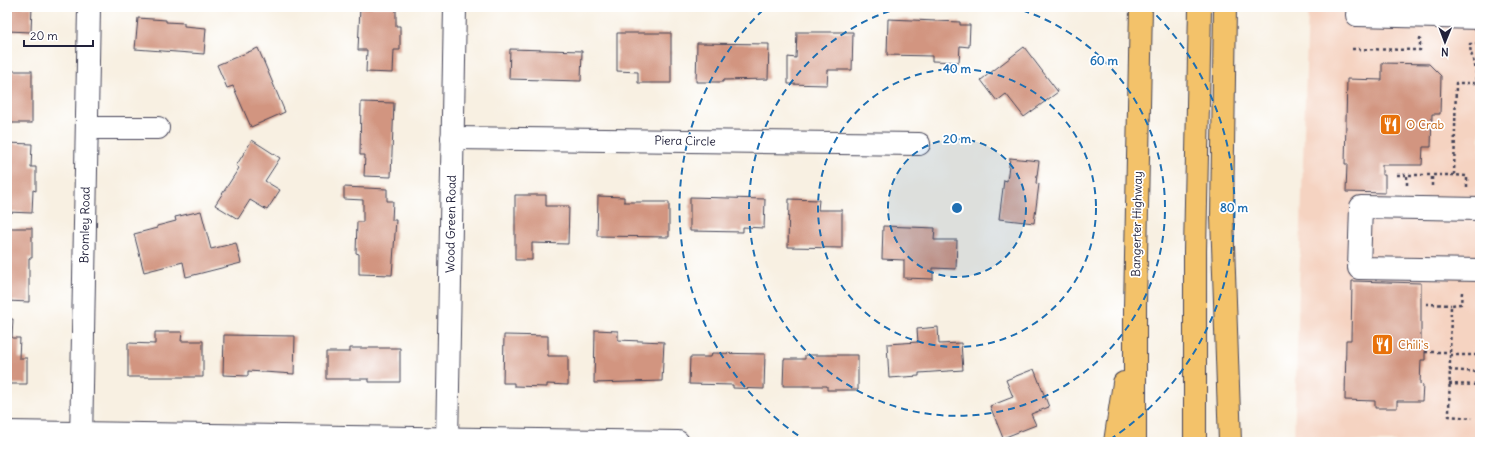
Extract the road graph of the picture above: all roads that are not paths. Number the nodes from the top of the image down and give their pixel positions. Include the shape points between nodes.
1 (89, 7) edge
2 (455, 7) edge
3 (1141, 7) edge
4 (1200, 7) edge
5 (1225, 7) edge
6 (1358, 7) edge
7 (1480, 18) edge
8 (87, 128) junction
9 (158, 128) dead end
10 (452, 138) junction
11 (919, 144) dead end
12 (1480, 209) edge
13 (1480, 270) edge
14 (1135, 307) junction
15 (7, 432) edge
16 (81, 438) edge
17 (447, 441) edge
18 (678, 442) edge
19 (1115, 442) edge
20 (1134, 442) edge
21 (1195, 442) edge
22 (1230, 442) edge

1 - 8 street, Bromley Road
2 - 10 street, Wood Green Road
3 - 14 highway, Bangerter Highway
4 - 21 highway via 1195,251
5 - 22 highway via 1222,217
6 - 7 street via 1357,15
8 - 9 street
8 - 16 street, Bromley Road
10 - 11 street, Piera Circle
10 - 17 street, Wood Green Road
12 - 13 street via 1361,207 1360,268
14 - 19 highway
14 - 20 highway, Bangerter Highway
15 - 16 street
16 - 17 street
17 - 18 street

